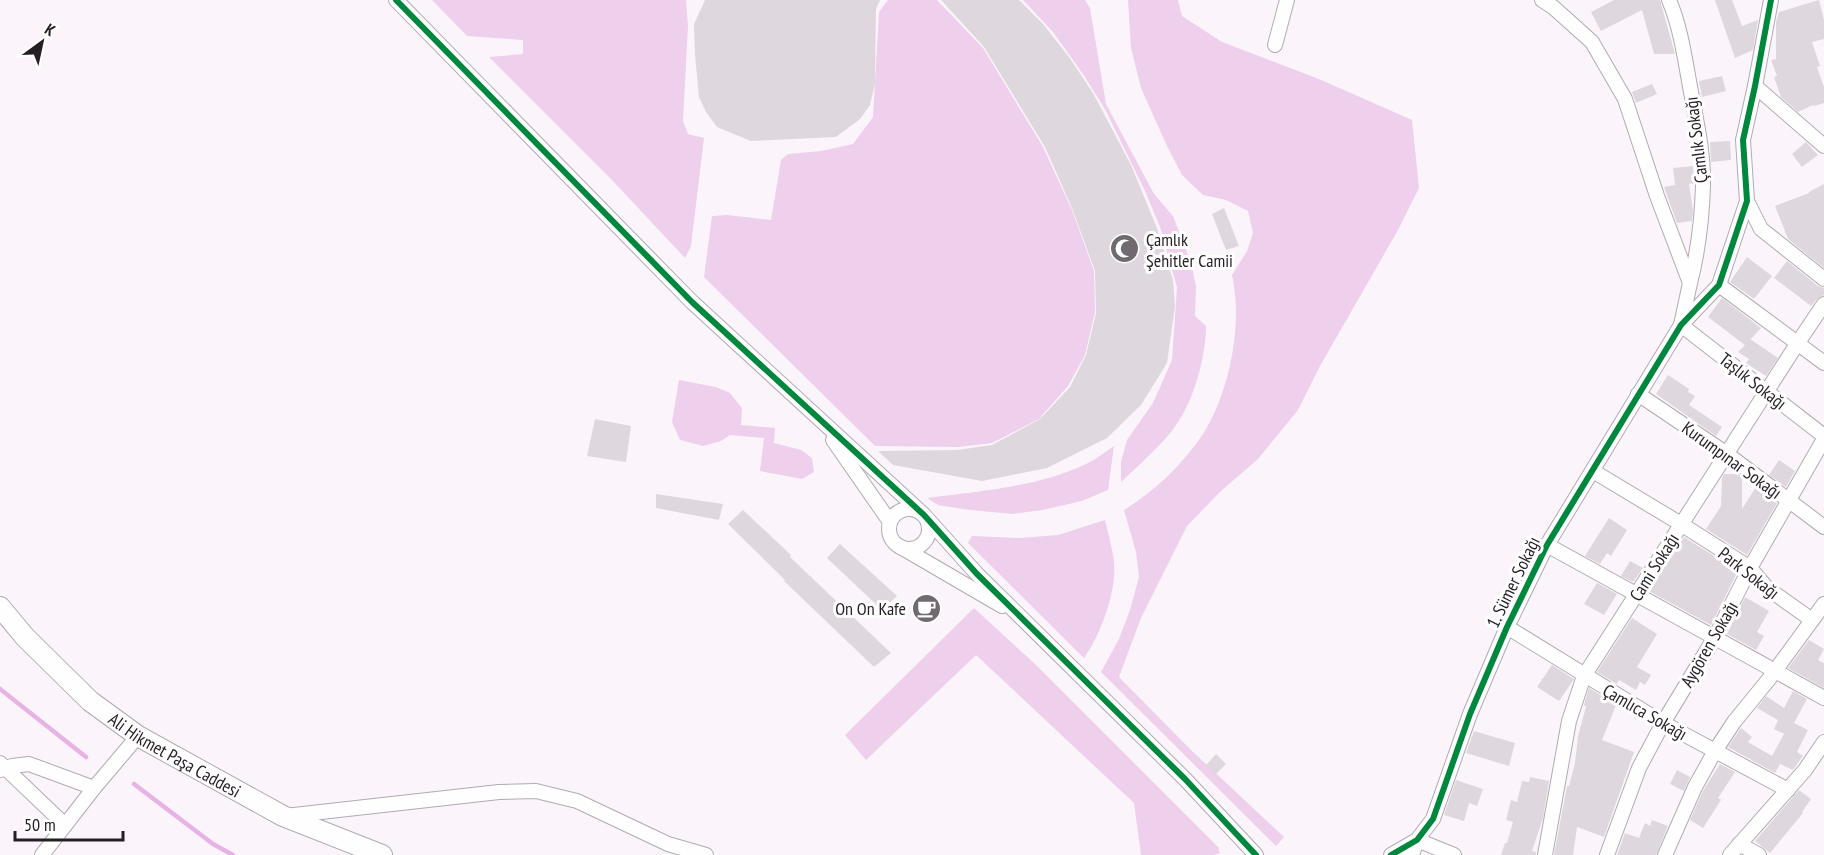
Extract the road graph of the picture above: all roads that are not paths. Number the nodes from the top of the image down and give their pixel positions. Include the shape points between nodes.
1 (396, 0) edge
2 (1287, 0) edge
3 (1542, 0) edge
4 (1669, 0) edge
5 (1771, 0) edge
6 (1275, 45) dead end
7 (1755, 86) junction
8 (1824, 146) edge
9 (1747, 201) junction
10 (1824, 279) edge
11 (1690, 283) junction
12 (1719, 285) junction
13 (1824, 304) edge
14 (1682, 325) junction
15 (1797, 344) junction
16 (1824, 363) edge
17 (1766, 391) junction
18 (1638, 394) junction
19 (821, 421) junction
20 (1824, 437) edge
21 (1726, 454) junction
22 (1593, 471) junction
23 (1788, 500) junction
24 (924, 515) junction
25 (890, 522) junction
26 (1681, 524) junction
27 (1824, 527) edge
28 (1547, 545) junction
29 (899, 546) junction
30 (1750, 568) junction
31 (1636, 594) junction
32 (1824, 604) edge
33 (0, 606) edge
34 (1020, 616) junction
35 (1812, 620) junction
36 (1507, 627) junction
37 (1715, 637) junction
38 (1775, 671) junction
39 (1584, 676) junction
40 (1824, 698) edge
41 (1662, 723) junction
42 (138, 736) junction
43 (1824, 742) edge
44 (1715, 752) junction
45 (2, 767) edge
46 (94, 789) junction
47 (1788, 790) junction
48 (283, 816) junction
49 (66, 825) junction
50 (1417, 840) junction
51 (1734, 850) edge
52 (42, 855) edge
53 (382, 855) edge
54 (706, 855) edge
55 (1256, 855) edge
56 (1391, 855) edge
57 (1412, 855) edge
58 (1454, 855) edge
59 (1545, 855) edge
60 (1607, 855) edge
61 (1665, 855) edge
62 (1759, 855) edge

1 - 19 street via 692,302
2 - 6 street
3 - 11 street via 1592,42 1625,99
4 - 11 street, Çamlık Sokağı via 1679,25 1700,141 1703,186 1696,262
5 - 7 street
7 - 8 street
7 - 9 street via 1743,140
9 - 10 street via 1761,229
9 - 12 street
11 - 14 street, Çamlık Sokağı
12 - 14 street
12 - 15 street
13 - 15 street, Cami Sokağı
14 - 17 street, Taşlık Sokağı
14 - 18 street, 1. Sümer Sokağı
15 - 16 street
15 - 17 street, Cami Sokağı
17 - 20 street, Taşlık Sokağı
17 - 21 street, Cami Sokağı
18 - 21 street, Kurumpınar Sokağı
18 - 22 street, 1. Sümer Sokağı
19 - 24 street
19 - 25 street
20 - 23 street, Aygören Sokağı
21 - 23 street, Kurumpınar Sokağı
21 - 26 street, Cami Sokağı
22 - 26 street, Park Sokağı
22 - 28 street, 1. Sümer Sokağı
23 - 27 street, Kurumpınar Sokağı
23 - 30 street, Aygören Sokağı
24 - 25 street via 905,509
24 - 29 street via 929,533 923,544 911,549
24 - 34 street
25 - 29 street via 890,536
26 - 30 street, Park Sokağı
26 - 31 street, Cami Sokağı
28 - 31 street
28 - 36 street, 1. Sümer Sokağı
29 - 34 street
30 - 35 street, Park Sokağı via 1767,588
30 - 37 street, Aygören Sokağı
31 - 37 street
31 - 39 street, Cami Sokağı
32 - 35 street
33 - 42 main road, Ali Hikmet Paşa Caddesi via 25,637 90,701
34 - 55 street
35 - 38 street
36 - 39 street, Çamlıca Sokağı
36 - 50 street, 1. Sümer Sokağı via 1470,714 1433,819
37 - 38 street
37 - 41 street, Aygören Sokağı
38 - 40 street
38 - 44 street
39 - 41 street, Çamlıca Sokağı
39 - 59 street, Cami Sokağı via 1569,721
41 - 44 street, Çamlıca Sokağı
41 - 60 street, Aygören Sokağı via 1639,768
42 - 46 street
42 - 48 main road, Ali Hikmet Paşa Caddesi
43 - 47 street
44 - 47 street, Çamlıca Sokağı
44 - 61 street
45 - 46 street via 29,764
45 - 49 street
46 - 49 street
47 - 51 street
48 - 53 main road, Ali Hikmet Paşa Caddesi
48 - 54 street via 536,791 577,801 668,844
49 - 52 street
50 - 56 street, 1. Sümer Sokağı
50 - 57 street
50 - 58 street
51 - 62 street

